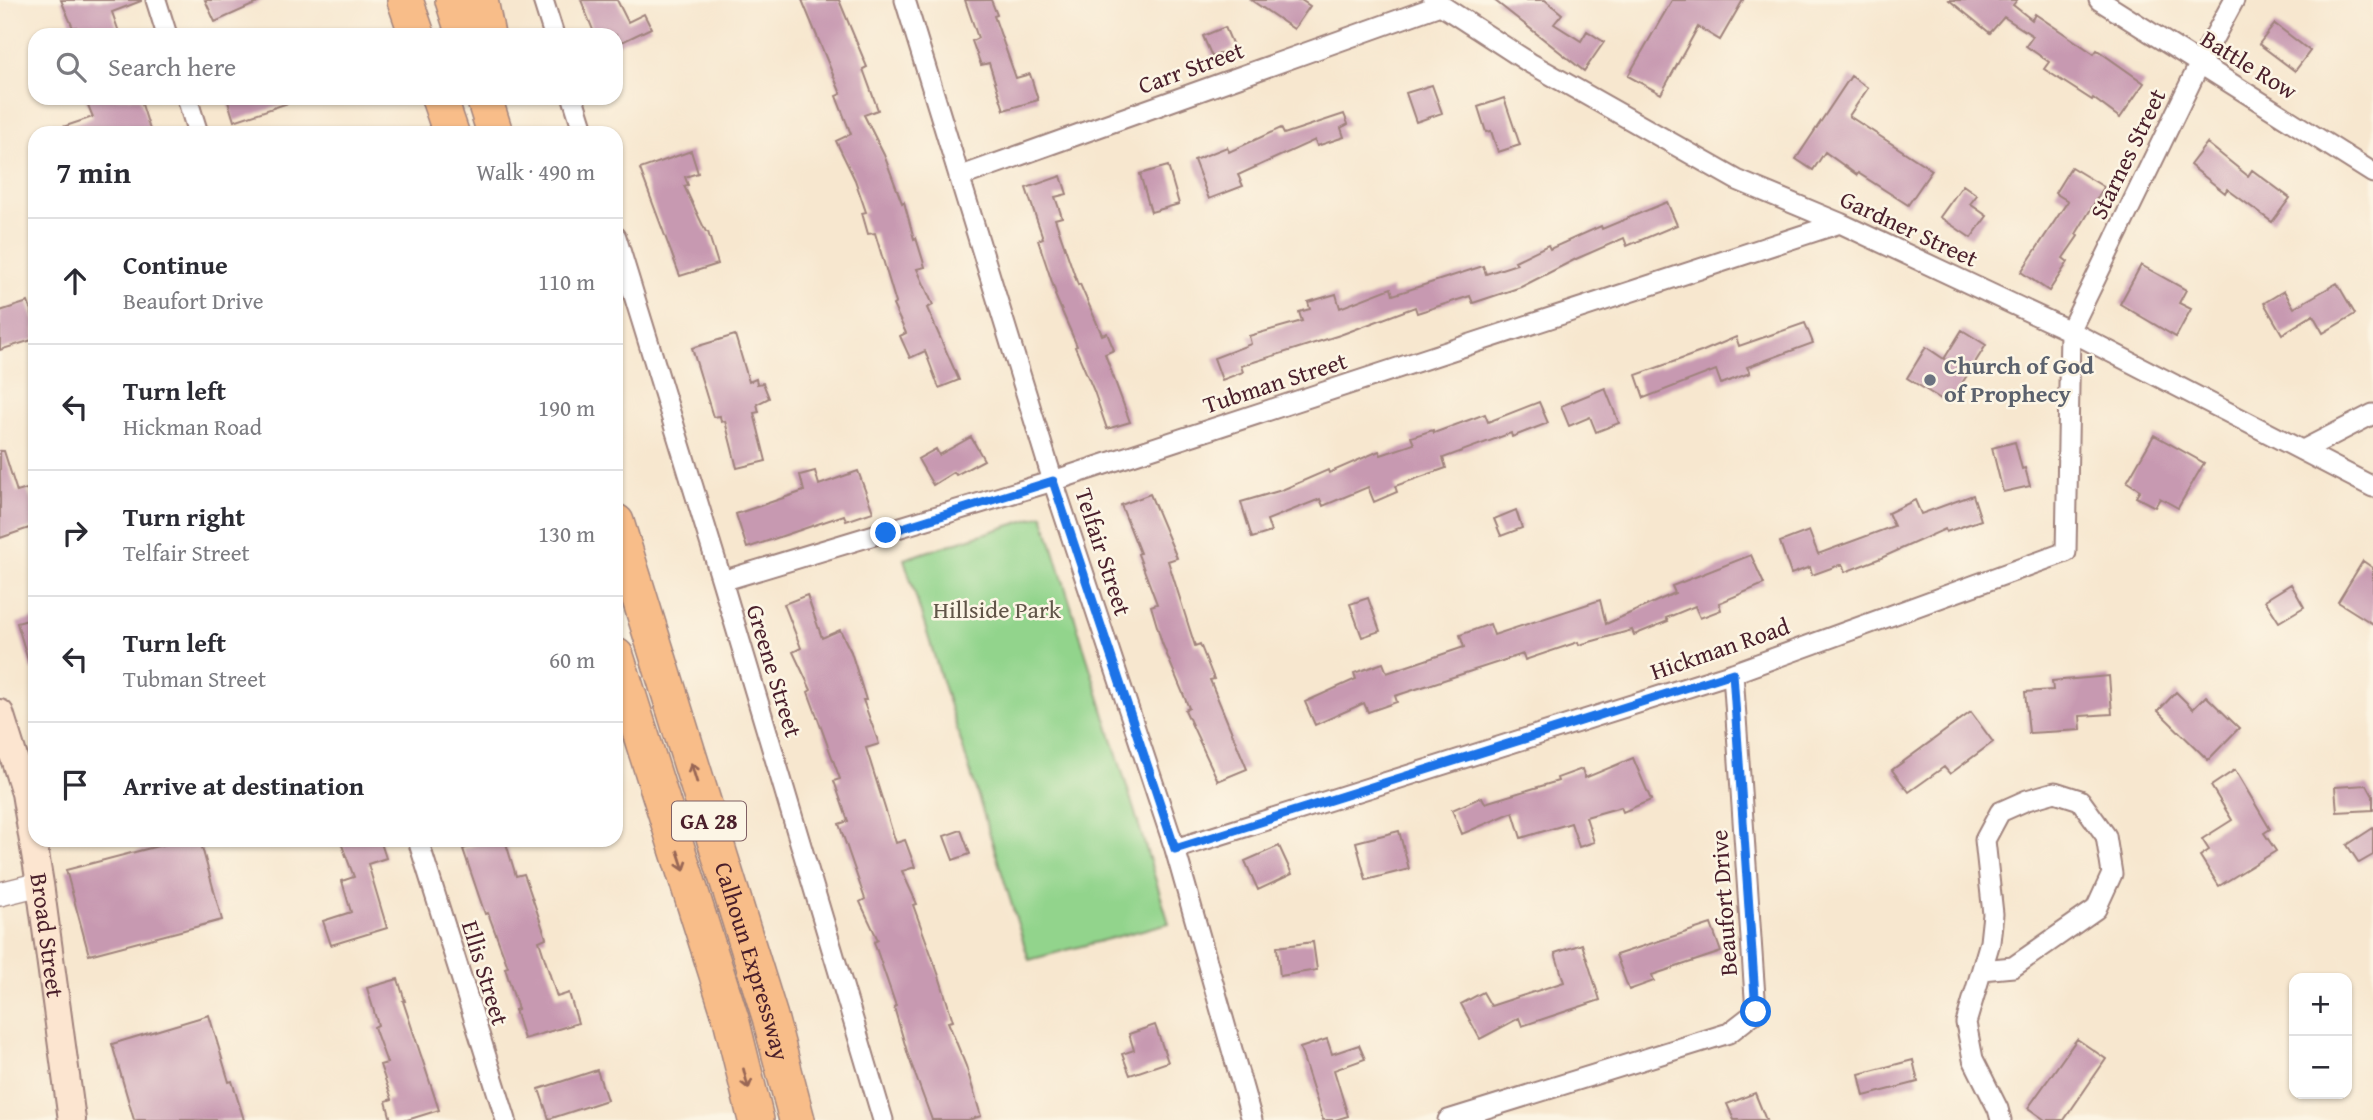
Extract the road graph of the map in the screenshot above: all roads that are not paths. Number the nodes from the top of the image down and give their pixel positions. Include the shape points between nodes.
1 (156, 0) edge
2 (405, 0) edge
3 (411, 0) edge
4 (453, 0) edge
5 (480, 0) edge
6 (543, 0) edge
7 (905, 0) edge
8 (2099, 0) edge
9 (2234, 0) edge
10 (1437, 3) edge
11 (165, 28) edge
12 (416, 28) edge
13 (417, 28) edge
14 (462, 28) edge
15 (486, 28) edge
16 (552, 28) edge
17 (2200, 63) junction
18 (189, 105) edge
19 (442, 105) edge
20 (486, 105) edge
21 (500, 105) edge
22 (575, 105) edge
23 (196, 126) edge
24 (449, 126) edge
25 (493, 126) edge
26 (504, 126) edge
27 (582, 126) edge
28 (2373, 173) edge
29 (959, 177) junction
30 (1840, 223) junction
31 (623, 260) edge
32 (2070, 331) junction
33 (2373, 414) edge
34 (2303, 450) junction
35 (1053, 481) junction
36 (2373, 487) edge
37 (623, 544) edge
38 (722, 581) junction
39 (1733, 673) junction
40 (623, 678) edge
41 (0, 713) edge
42 (28, 786) edge
43 (36, 847) edge
44 (420, 847) edge
45 (1175, 849) junction
46 (40, 884) junction
47 (0, 894) edge
48 (1982, 970) junction
49 (72, 1120) edge
50 (506, 1120) edge
51 (756, 1120) edge
52 (797, 1120) edge
53 (883, 1120) edge
54 (1252, 1120) edge
55 (1448, 1120) edge
56 (2001, 1120) edge

1 - 11 street
2 - 12 highway
3 - 13 highway
4 - 14 highway
5 - 15 highway
6 - 16 street
7 - 29 street, Telfair Street
8 - 17 street, Battle Row
9 - 17 street, Starnes Street
10 - 29 street, Carr Street
10 - 30 street, Gardner Street via 1530,63 1737,180
17 - 28 street, Battle Row
17 - 32 street, Starnes Street
18 - 23 street
19 - 24 highway
20 - 25 highway
21 - 26 highway
22 - 27 street
29 - 35 street, Telfair Street
30 - 32 street, Gardner Street
30 - 35 street, Tubman Street
31 - 38 street, Greene Street
32 - 34 street, Gardner Street
32 - 39 street, Hickman Road via 2066,552
33 - 34 street
34 - 36 street, Gardner Street
35 - 38 street, Tubman Street
35 - 45 street, Telfair Street
52 -> 37 highway, Calhoun Expressway / GA 28 via 770,1017
38 - 53 street, Greene Street
39 - 45 street, Hickman Road
39 - 55 street, Beaufort Drive via 1756,1012 1729,1033
40 -> 51 highway, Calhoun Expressway / GA 28 via 731,1019
41 - 42 main road, Broad Street
43 - 46 main road, Broad Street
44 - 50 street, Ellis Street
45 - 54 street, Telfair Street
46 - 47 street
46 - 49 main road, Broad Street
48 - 48 street via 1993,915 1985,840 2000,812 2055,792 2080,800 2106,836 2112,874 2096,909 2013,967
48 - 56 street via 1966,1023 1973,1059

